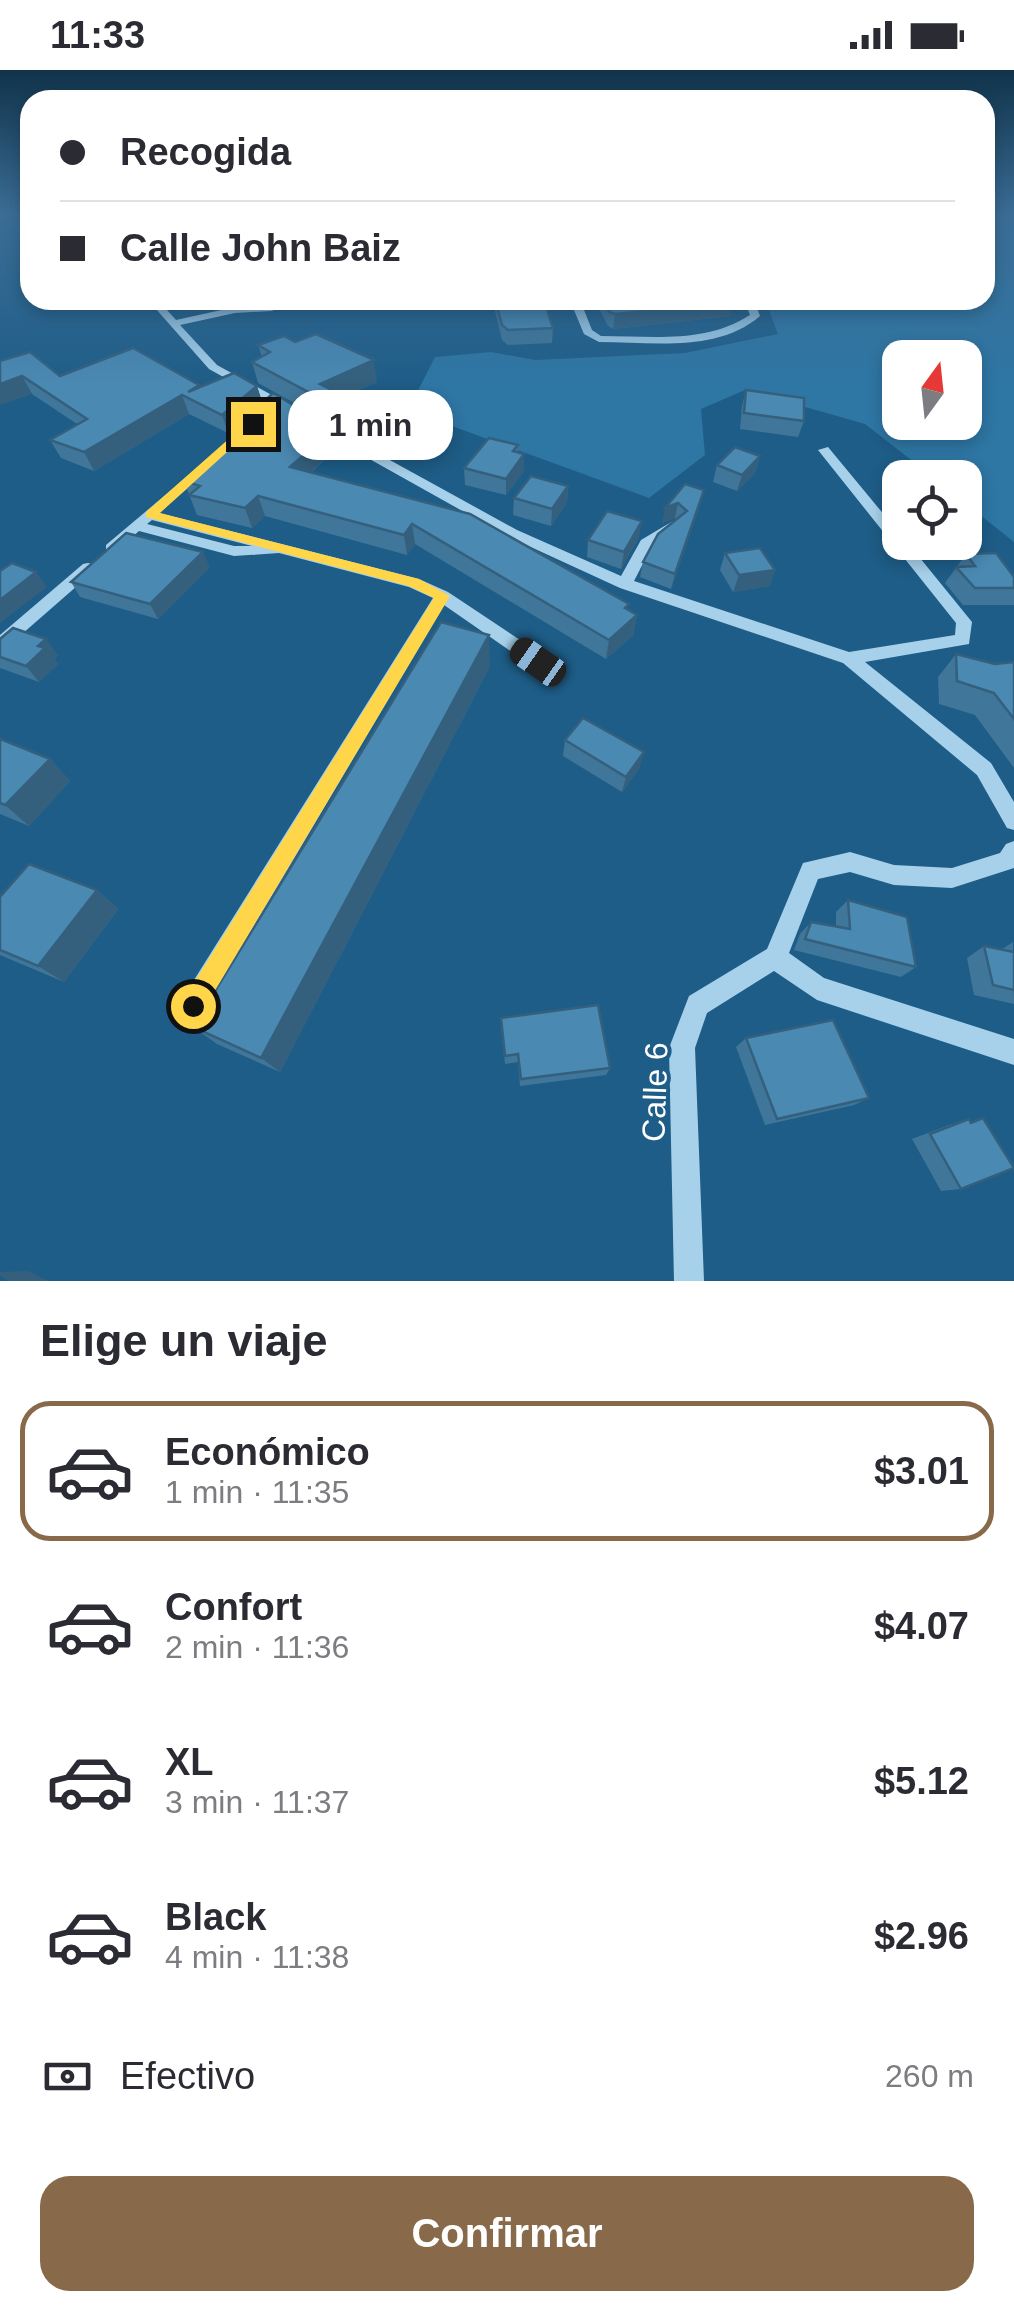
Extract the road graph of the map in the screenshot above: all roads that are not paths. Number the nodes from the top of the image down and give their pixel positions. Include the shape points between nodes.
1 (162, 310) edge
2 (235, 310) edge
3 (579, 310) edge
4 (753, 310) edge
5 (174, 323) junction
6 (276, 403) junction
7 (263, 415) edge
8 (824, 450) dead end
9 (209, 462) edge
10 (144, 520) junction
11 (673, 524) edge
12 (625, 584) junction
13 (442, 596) junction
14 (0, 644) edge
15 (849, 658) junction
16 (538, 662) dead end
17 (1014, 821) edge
18 (1014, 851) edge
19 (776, 957) junction
20 (193, 1006) dead end
21 (1014, 1052) edge
22 (688, 1281) edge

1 - 5 street
2 - 5 street
3 - 4 street via 588,332 599,339 714,336 739,329 755,316
5 - 6 street via 213,367
6 - 7 street
6 - 12 street via 512,533
8 - 15 street via 964,622 963,640 944,646
9 - 10 street
10 - 13 street via 414,583
10 - 14 street
11 - 12 street via 646,544
12 - 15 street
13 - 16 street
13 - 20 street
15 - 17 street via 984,769
18 - 19 street via 1007,861 952,878 894,875 850,862 811,870
19 - 21 street via 817,988
19 - 22 street, Calle 6 via 698,1005 682,1048

